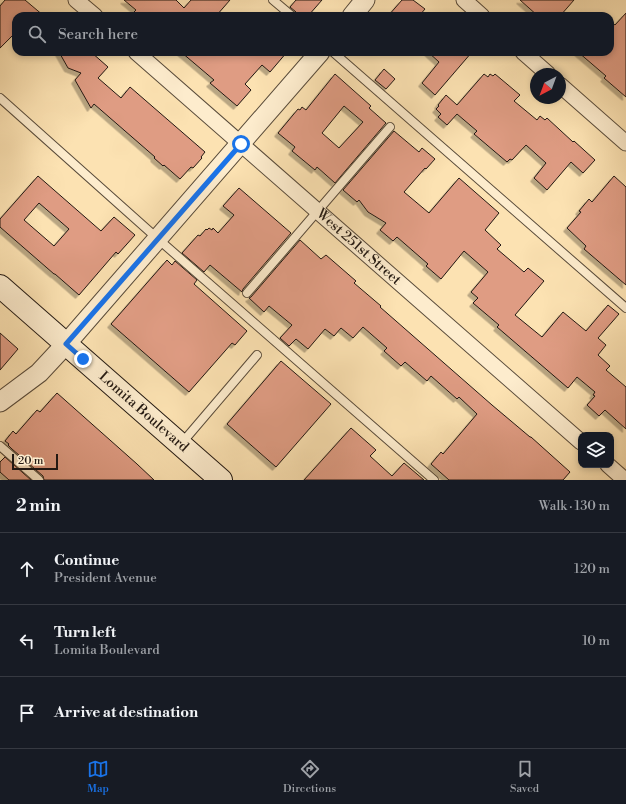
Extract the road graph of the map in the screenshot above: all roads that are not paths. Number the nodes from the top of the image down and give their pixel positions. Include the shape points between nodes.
1 (76, 0) edge
2 (273, 0) edge
3 (365, 0) edge
4 (464, 0) edge
5 (90, 12) edge
6 (287, 12) edge
7 (355, 12) edge
8 (478, 12) edge
9 (141, 56) edge
10 (317, 56) edge
11 (338, 56) edge
12 (528, 56) edge
13 (541, 68) edge
14 (566, 90) edge
15 (0, 98) edge
16 (390, 127) dead end
17 (626, 143) edge
18 (241, 144) junction
19 (318, 211) junction
20 (158, 239) junction
21 (2, 288) edge
22 (247, 293) dead end
23 (626, 308) edge
24 (66, 344) junction
25 (257, 355) dead end
26 (0, 402) edge
27 (578, 439) edge
28 (181, 445) junction
29 (0, 446) edge
30 (611, 468) edge
31 (39, 480) edge
32 (221, 480) edge
33 (434, 480) edge
34 (625, 480) edge

1 - 5 street
2 - 6 lane
3 - 7 street
4 - 8 street
9 - 18 street, West 251st Street
10 - 18 street
11 - 23 lane
12 - 13 street
14 - 17 street
15 - 20 lane
16 - 19 lane
18 - 19 street, West 251st Street
18 - 20 street
19 - 22 lane
19 - 27 street, West 251st Street
20 - 24 street
20 - 33 lane
21 - 24 main road, Lomita Boulevard
24 - 26 street via 39,373
24 - 28 main road, Lomita Boulevard
25 - 28 lane
28 - 32 main road, Lomita Boulevard
29 - 31 lane
30 - 34 street

